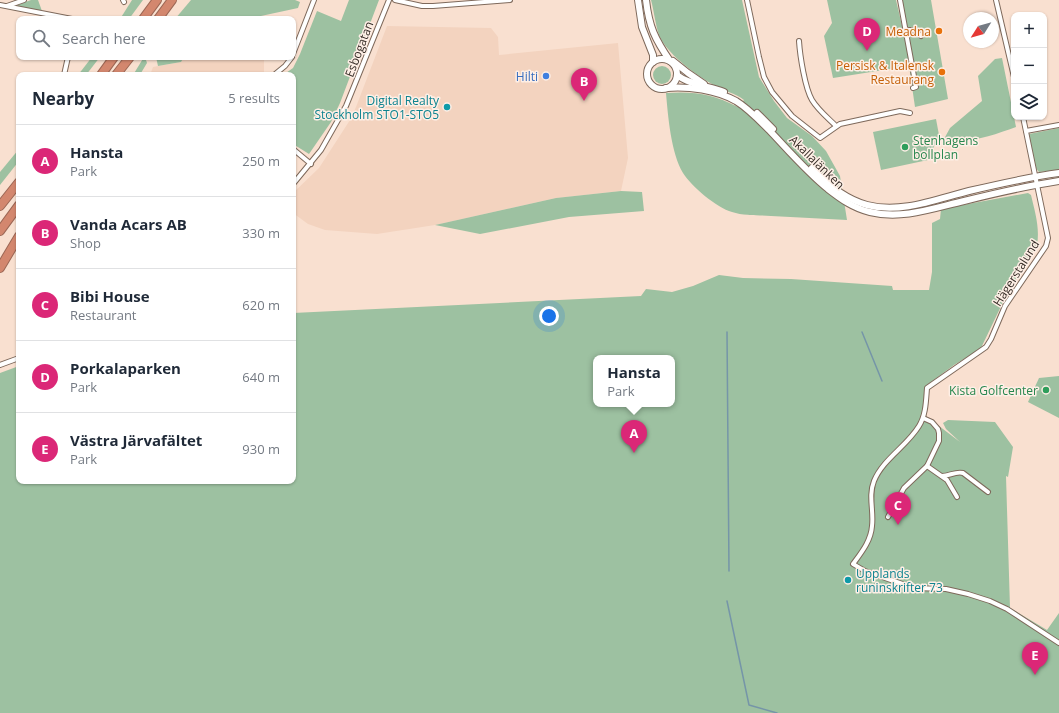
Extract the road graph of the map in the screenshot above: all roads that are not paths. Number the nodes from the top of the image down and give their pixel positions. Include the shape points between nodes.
1 (24, 0) edge
2 (157, 0) edge
3 (172, 0) edge
4 (388, 0) edge
5 (395, 0) edge
6 (510, 0) edge
7 (638, 0) edge
8 (646, 0) edge
9 (747, 0) edge
10 (900, 0) edge
11 (996, 0) edge
12 (312, 1) edge
13 (0, 5) edge
14 (6, 6) junction
15 (57, 16) edge
16 (145, 16) edge
17 (160, 16) edge
18 (906, 30) junction
19 (922, 36) dead end
20 (799, 41) dead end
21 (296, 46) edge
22 (665, 53) junction
23 (67, 60) edge
24 (112, 60) edge
25 (128, 60) edge
26 (290, 60) edge
27 (670, 61) junction
28 (653, 62) junction
29 (1011, 64) edge
30 (65, 72) edge
31 (103, 72) edge
32 (119, 72) edge
33 (278, 72) edge
34 (677, 75) junction
35 (707, 86) junction
36 (666, 88) junction
37 (913, 88) dead end
38 (910, 113) dead end
39 (1024, 120) edge
40 (1059, 124) edge
41 (836, 126) junction
42 (1026, 131) junction
43 (296, 152) edge
44 (311, 164) junction
45 (1059, 173) edge
46 (1035, 176) junction
47 (296, 181) edge
48 (1059, 181) edge
49 (1036, 184) junction
50 (16, 186) edge
51 (13, 190) junction
52 (0, 202) edge
53 (0, 206) edge
54 (16, 210) edge
55 (0, 231) edge
56 (16, 242) edge
57 (0, 268) edge
58 (16, 359) edge
59 (0, 365) edge
60 (923, 418) junction
61 (927, 466) junction
62 (942, 476) junction
63 (988, 492) dead end
64 (957, 497) dead end
65 (888, 517) dead end
66 (1059, 643) edge

1 - 14 street
2 - 16 highway
3 - 17 highway
4 - 44 street, Esbogatan via 346,106
5 - 6 street via 422,6
7 - 28 main road via 642,27
8 - 22 main road via 651,26
9 - 41 street via 764,77 772,92 792,116 820,138
10 - 18 street
11 - 29 street
12 - 21 street
13 - 14 street
14 - 15 street
18 - 19 street via 914,30
18 - 37 street via 916,87
20 - 41 street via 812,100
22 - 27 main road
22 - 35 main road
23 - 30 street
24 - 31 highway
25 - 32 highway
26 - 33 street
27 - 28 main road via 662,59
27 - 34 main road via 676,68
28 - 36 main road via 647,73 650,82 655,87
34 - 35 main road, Akallalänken via 692,83
34 - 36 main road via 674,84
35 - 46 main road, Akallalänken via 735,96 751,107 834,189 847,198 867,205 885,208 905,207
36 - 49 main road, Akallalänken via 696,89 737,101 819,181 850,205 870,213 910,214
38 - 41 street via 900,111
39 - 42 street, Hägerstalund
40 - 42 street
42 - 46 street, Hägerstalund
43 - 44 street
44 - 47 street, Esbogatan
45 - 46 main road, Akallalänken
46 - 49 street, Hägerstalund
48 - 49 main road, Akallalänken
49 - 60 street, Hägerstalund via 1048,238 1046,248 1034,261 1005,306 986,347 927,388
50 - 51 highway
51 - 52 highway
51 - 53 highway
54 - 55 highway
56 - 57 highway
58 - 59 street
60 - 61 street via 935,425 940,437
60 - 66 street, Hägerstalund via 876,476 871,495 871,534 853,564 865,571 914,588 946,589 990,601 1007,609
61 - 62 street
61 - 65 street via 904,488
62 - 63 street via 963,473
62 - 64 street

